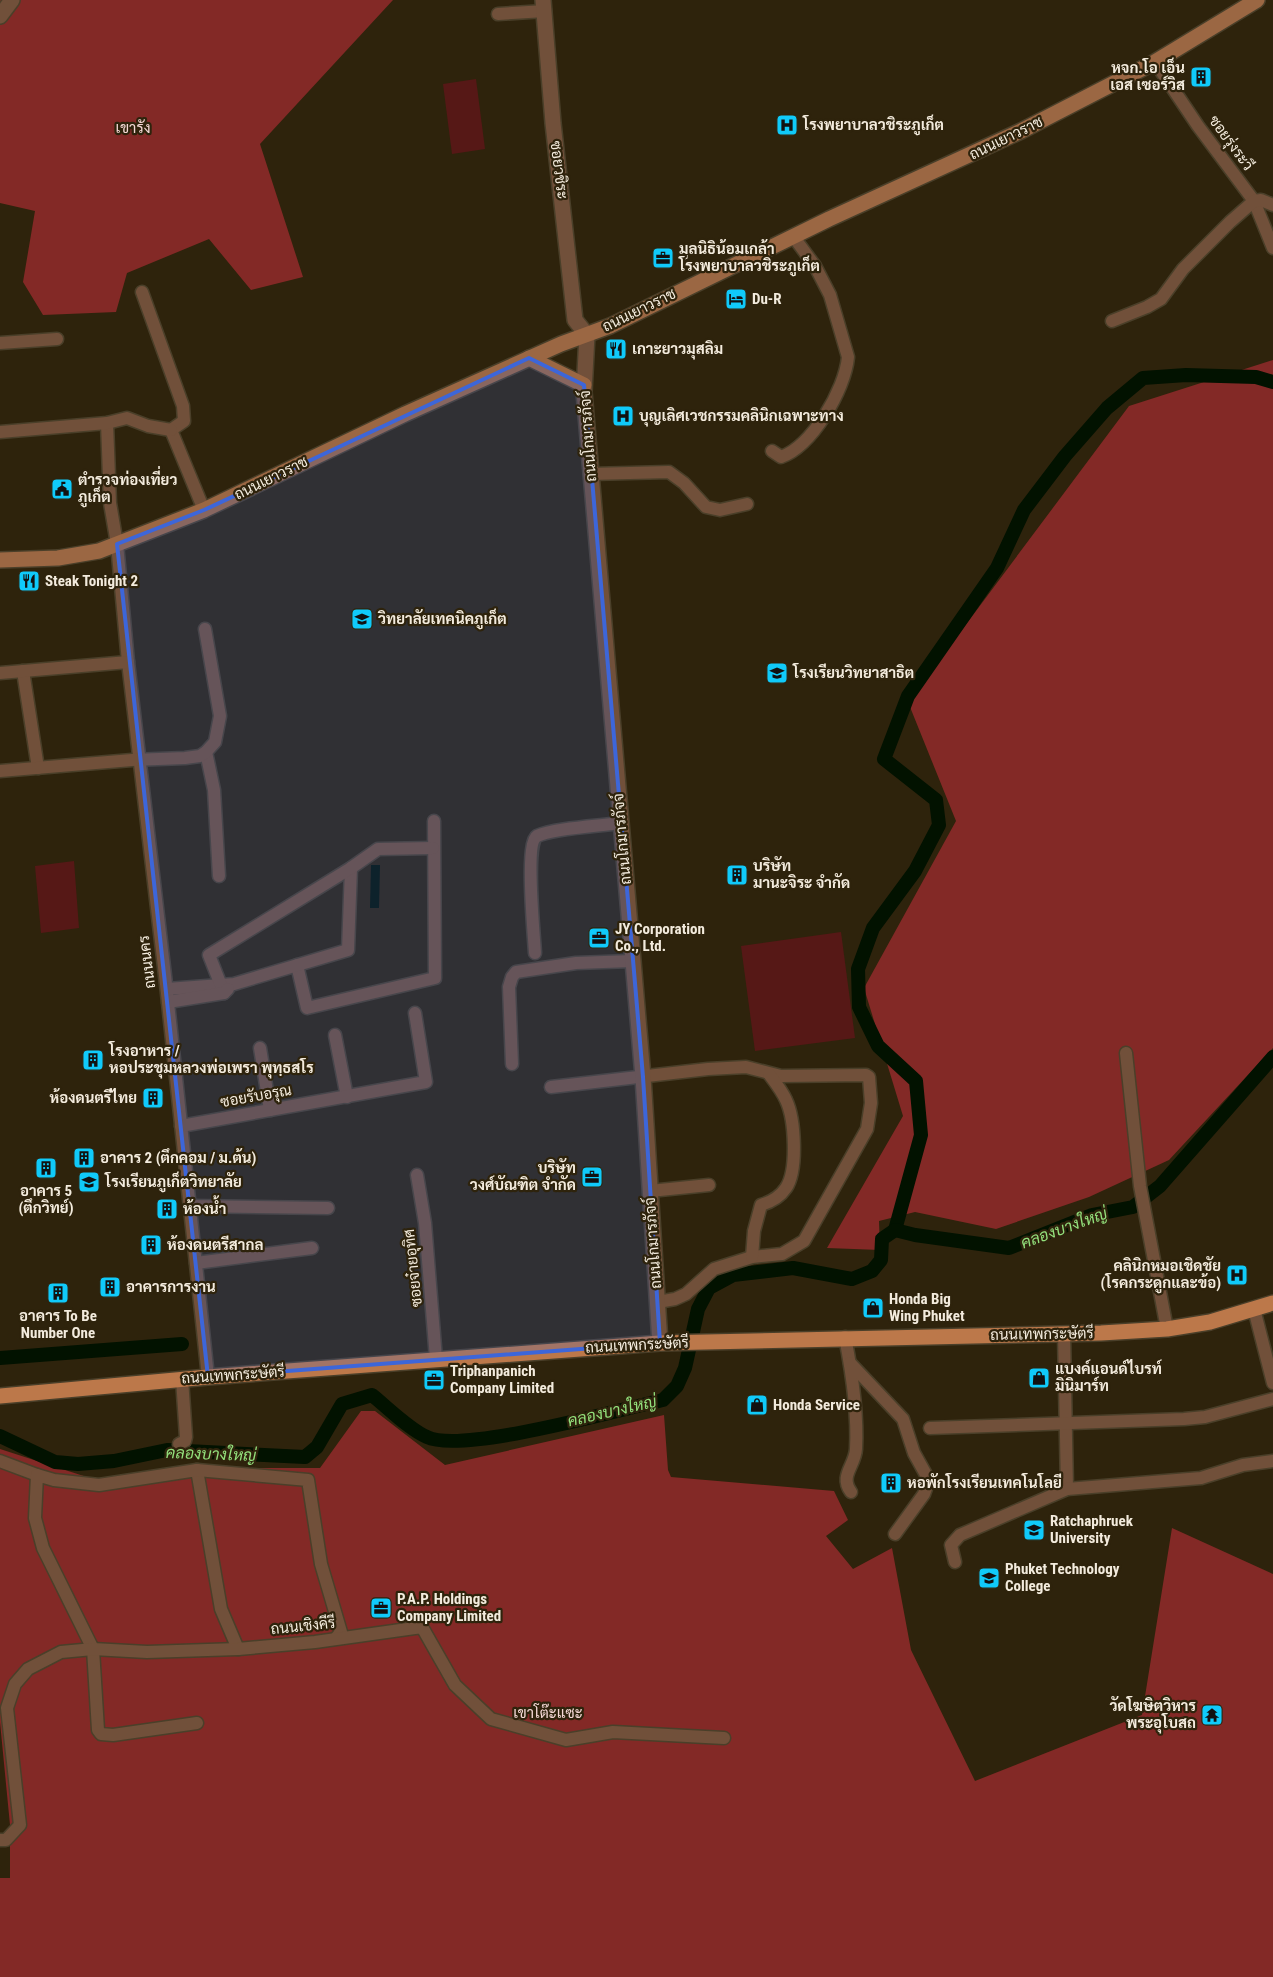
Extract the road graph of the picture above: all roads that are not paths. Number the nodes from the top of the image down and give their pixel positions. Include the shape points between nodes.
1 (12, 0) edge
2 (1256, 0) edge
3 (544, 5) edge
4 (498, 14) dead end
5 (0, 16) edge
6 (1155, 62) junction
7 (1254, 201) junction
8 (1273, 205) edge
9 (794, 236) junction
10 (1273, 248) edge
11 (142, 292) dead end
12 (1112, 322) dead end
13 (586, 336) junction
14 (57, 339) dead end
15 (0, 344) edge
16 (528, 358) junction
17 (584, 384) junction
18 (107, 423) junction
19 (171, 430) junction
20 (0, 432) edge
21 (772, 451) dead end
22 (590, 474) junction
23 (747, 504) dead end
24 (204, 510) junction
25 (117, 544) junction
26 (0, 560) edge
27 (205, 629) dead end
28 (128, 662) junction
29 (23, 671) junction
30 (0, 673) edge
31 (206, 752) junction
32 (140, 760) junction
33 (38, 768) junction
34 (0, 771) edge
35 (434, 821) dead end
36 (620, 823) junction
37 (434, 848) junction
38 (351, 868) junction
39 (219, 876) dead end
40 (535, 953) dead end
41 (632, 961) junction
42 (297, 965) junction
43 (222, 988) junction
44 (167, 995) junction
45 (415, 1013) dead end
46 (335, 1035) dead end
47 (260, 1048) dead end
48 (1126, 1053) dead end
49 (512, 1064) dead end
50 (769, 1074) junction
51 (643, 1077) junction
52 (551, 1087) dead end
53 (347, 1096) junction
54 (270, 1110) junction
55 (181, 1126) junction
56 (417, 1175) dead end
57 (708, 1185) dead end
58 (650, 1191) junction
59 (190, 1206) junction
60 (328, 1208) dead end
61 (312, 1248) dead end
62 (752, 1257) junction
63 (196, 1263) junction
64 (658, 1302) junction
65 (1273, 1303) edge
66 (1254, 1309) junction
67 (1167, 1329) junction
68 (1064, 1334) junction
69 (845, 1337) junction
70 (660, 1343) junction
71 (436, 1359) junction
72 (850, 1363) junction
73 (208, 1377) junction
74 (182, 1379) junction
75 (1273, 1383) edge
76 (0, 1396) edge
77 (1273, 1399) edge
78 (1067, 1423) junction
79 (930, 1428) dead end
80 (179, 1444) dead end
81 (0, 1461) edge
82 (1273, 1461) edge
83 (197, 1470) junction
84 (37, 1475) junction
85 (1067, 1489) junction
86 (851, 1492) dead end
87 (895, 1534) dead end
88 (955, 1562) dead end
89 (336, 1638) junction
90 (238, 1648) junction
91 (93, 1649) junction
92 (197, 1723) dead end
93 (724, 1738) dead end
94 (0, 1840) edge

1 - 5 street
2 - 6 main road, ถนนเยาวราช
3 - 4 street
3 - 13 street, ซอยวชิระ via 553,123 575,320
6 - 7 street, ซอยรุ่งระวี
6 - 9 main road, ถนนเยาวราช via 1021,131
7 - 8 street
7 - 10 street, ซอยรุ่งระวี
7 - 12 street via 1183,269 1161,298
9 - 13 main road, ถนนเยาวราช
9 - 21 street via 830,295 848,357 847,367 819,424 792,453 781,457
11 - 19 street via 183,406 184,421
13 - 16 main road, ถนนเยาวราช
13 - 17 street, ถนนโกมารภัจจ์
14 - 15 street
16 - 17 main road
16 - 24 main road, ถนนเยาวราช
17 - 22 street, ถนนโกมารภัจจ์
18 - 19 street via 127,418
18 - 20 street
18 - 25 street, ถนนนคร via 110,503
19 - 24 street
22 - 23 street via 669,472 706,507 720,510
22 - 36 street, ถนนโกมารภัจจ์
24 - 25 main road, ถนนเยาวราช
25 - 26 main road, ถนนเยาวราช via 72,556
25 - 28 street, ถนนนคร
27 - 31 street via 220,716 215,742
28 - 29 street
28 - 32 street, ถนนนคร
29 - 30 street
29 - 33 street
31 - 32 street via 185,758
31 - 39 street via 214,790
32 - 33 street
32 - 44 street, ถนนนคร
33 - 34 street
35 - 37 street
36 - 40 street via 548,833 532,842
36 - 41 street, ถนนโกมารภัจจ์
37 - 38 street via 378,849
37 - 42 street via 435,978 306,1008
38 - 42 street via 348,950
38 - 43 street via 209,956
41 - 49 street via 576,963 516,972 509,987
41 - 51 street, ถนนโกมารภัจจ์
42 - 43 street
43 - 44 street
44 - 55 street, ถนนนคร
45 - 53 street, ซอยรับอรุณ via 426,1082
46 - 53 street
47 - 54 street
48 - 67 street via 1142,1194
50 - 51 street via 746,1067
50 - 62 street via 790,1112 793,1142 791,1175 786,1188 774,1201 761,1205
50 - 62 street via 866,1075 869,1077 871,1104 861,1143 804,1241 782,1254
51 - 52 street
51 - 58 street, ถนนโกมารภัจจ์
53 - 54 street, ซอยรับอรุณ
54 - 55 street, ซอยรับอรุณ
55 - 59 street, ถนนนคร
56 - 71 street, ซอยจ๋ายอุทิศ via 425,1223
57 - 58 street
58 - 64 street, ถนนโกมารภัจจ์
59 - 60 street
59 - 63 street, ถนนนคร
61 - 63 street
62 - 64 street via 714,1269 686,1294
63 - 73 street, ถนนนคร
64 - 70 street, ถนนโกมารภัจจ์
65 - 66 main road, ถนนเทพกระษัตรี
66 - 67 main road, ถนนเทพกระษัตรี via 1210,1322
66 - 75 street
67 - 68 main road, ถนนเทพกระษัตรี
68 - 69 main road, ถนนเทพกระษัตรี
68 - 78 street
69 - 70 main road, ถนนเทพกระษัตรี
69 - 72 street
70 - 71 main road, ถนนเทพกระษัตรี
71 - 73 main road, ถนนเทพกระษัตรี
72 - 86 street via 856,1439 856,1452 846,1475
72 - 87 street via 903,1419 914,1453 929,1480 924,1494
73 - 74 main road, ถนนเทพกระษัตรี
74 - 76 main road, ถนนเทพกระษัตรี
74 - 80 street via 186,1437
77 - 78 street via 1205,1417
78 - 79 street
78 - 85 street
81 - 84 street
82 - 85 street via 1243,1465 1201,1478
83 - 84 street via 180,1468 99,1484 54,1480
83 - 89 street via 308,1480 321,1564 341,1632
83 - 90 street via 221,1609
84 - 91 street via 35,1518 43,1548
85 - 88 street via 960,1535 951,1546
89 - 90 street, ถนนเชิงคีรี
89 - 93 street, ถนนเชิงคีรี via 422,1627 455,1685 491,1719 566,1740 613,1732
90 - 91 street, ถนนเชิงคีรี via 147,1652
91 - 92 street via 100,1734 118,1735
91 - 94 street, ถนนเชิงคีรี via 61,1652 28,1669 15,1684 7,1708 7,1725 20,1825 6,1840

